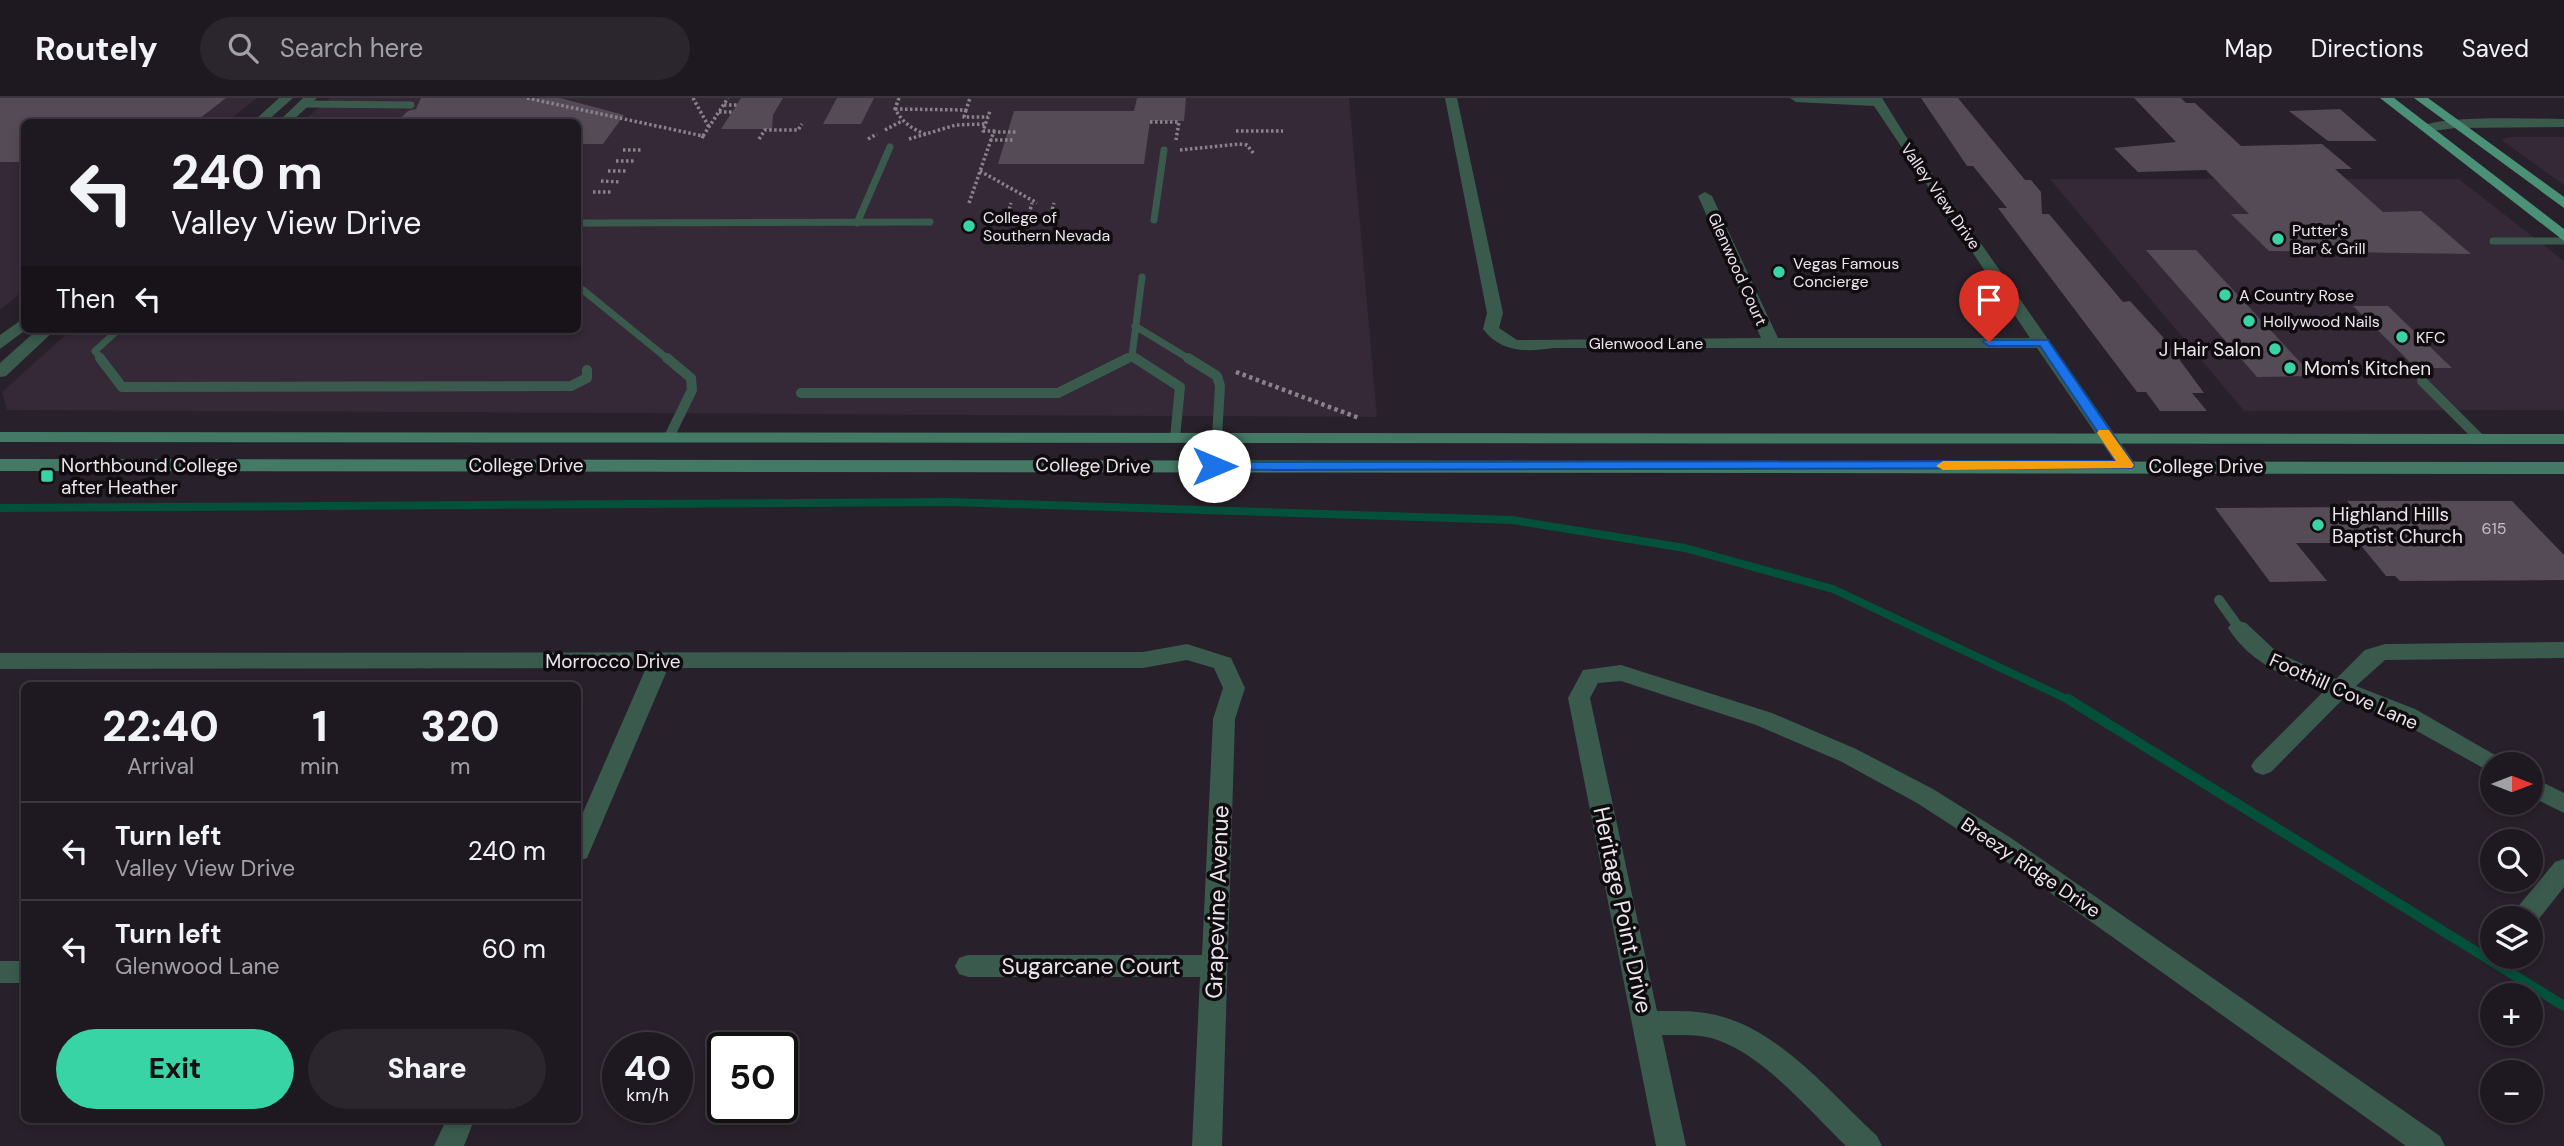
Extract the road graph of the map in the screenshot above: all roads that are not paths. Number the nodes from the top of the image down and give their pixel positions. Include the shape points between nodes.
1 (287, 98) edge
2 (1451, 98) edge
3 (1796, 98) edge
4 (2386, 98) edge
5 (2420, 98) edge
6 (1877, 100) edge
7 (308, 101) edge
8 (411, 105) dead end
9 (262, 119) edge
10 (287, 119) edge
11 (2564, 123) edge
12 (2455, 124) junction
13 (2426, 128) junction
14 (890, 146) dead end
15 (1164, 150) dead end
16 (1704, 196) dead end
17 (2564, 204) edge
18 (1154, 220) dead end
19 (930, 222) dead end
20 (581, 223) edge
21 (858, 223) junction
22 (2564, 236) edge
23 (2493, 241) dead end
24 (2564, 241) edge
25 (1142, 276) dead end
26 (581, 288) edge
27 (21, 326) edge
28 (1135, 326) junction
29 (44, 333) edge
30 (115, 333) edge
31 (1771, 342) junction
32 (2043, 343) junction
33 (0, 344) edge
34 (1132, 356) junction
35 (587, 370) dead end
36 (0, 372) edge
37 (2422, 381) dead end
38 (801, 393) dead end
39 (0, 437) edge
40 (669, 437) junction
41 (1175, 437) junction
42 (1217, 437) junction
43 (2108, 439) junction
44 (2480, 439) junction
45 (2564, 439) edge
46 (0, 465) edge
47 (2127, 465) junction
48 (1173, 466) junction
49 (1214, 466) junction
50 (2339, 467) junction
51 (2564, 468) edge
52 (2219, 600) dead end
53 (2239, 628) joint
54 (2564, 650) edge
55 (0, 661) edge
56 (660, 661) junction
57 (1223, 663) joint
58 (1591, 676) joint
59 (2343, 689) junction
60 (2480, 757) edge
61 (2263, 766) dead end
62 (2543, 792) edge
63 (2564, 804) edge
64 (581, 844) edge
65 (2564, 869) edge
66 (2534, 906) edge
67 (968, 966) dead end
68 (1214, 966) junction
69 (0, 972) edge
70 (21, 972) edge
71 (1646, 1023) junction
72 (459, 1123) edge
73 (449, 1146) edge
74 (1207, 1146) edge
75 (1671, 1146) edge
76 (1867, 1146) edge
77 (2430, 1146) edge

1 - 9 street
2 - 31 street, Glenwood Lane via 1495,313 1490,330 1502,342 1525,347
3 - 6 street
4 - 13 main road
5 - 12 main road
6 - 32 street, Valley View Drive
7 - 8 lane
7 - 10 street
11 - 12 street
12 - 13 street
12 - 17 main road
13 - 22 main road
14 - 21 lane
15 - 18 lane
16 - 31 street, Glenwood Court
19 - 21 lane
20 - 21 lane
23 - 24 lane
25 - 28 lane
26 - 40 lane via 691,378 692,390
27 - 33 street
28 - 34 lane
28 - 42 lane via 1217,376
29 - 36 street
30 - 35 lane via 96,351 122,387 571,386 587,378
31 - 32 street, Glenwood Lane
32 - 43 street, Valley View Drive
34 - 38 lane via 1058,393
34 - 41 lane via 1180,387
37 - 44 lane
39 - 40 main road, College Drive
40 - 41 main road, College Drive
41 - 42 main road, College Drive
41 - 48 main road
42 - 43 main road, College Drive
42 - 49 main road
43 - 44 main road, College Drive
43 - 47 street, Valley View Drive
44 - 45 main road, College Drive
44 - 50 main road via 2484,448 2479,452 2388,454
46 - 48 main road, College Drive
47 - 49 main road, College Drive
47 - 50 main road, College Drive
48 - 49 main road, College Drive
50 - 51 main road, College Drive
52 - 53 lane
53 - 59 street, Foothill Cove Lane via 2266,658
54 - 59 street via 2385,652 2366,661
55 - 56 street, Morrocco Drive
56 - 57 street, Morrocco Drive via 1143,660 1187,652
56 - 64 street
57 - 68 street, Grapevine Avenue via 1234,688 1224,719
58 - 71 street, Heritage Point Drive via 1579,698
58 - 77 street, Breezy Ridge Drive via 1621,673 1764,719 1925,796 2002,845
59 - 60 street, Foothill Cove Lane via 2396,710
59 - 61 street
62 - 63 street
65 - 66 street
67 - 68 street, Sugarcane Court
68 - 74 street, Grapevine Avenue
69 - 70 street
71 - 75 street, Heritage Point Drive
71 - 76 street via 1728,1030 1760,1051
72 - 73 street

